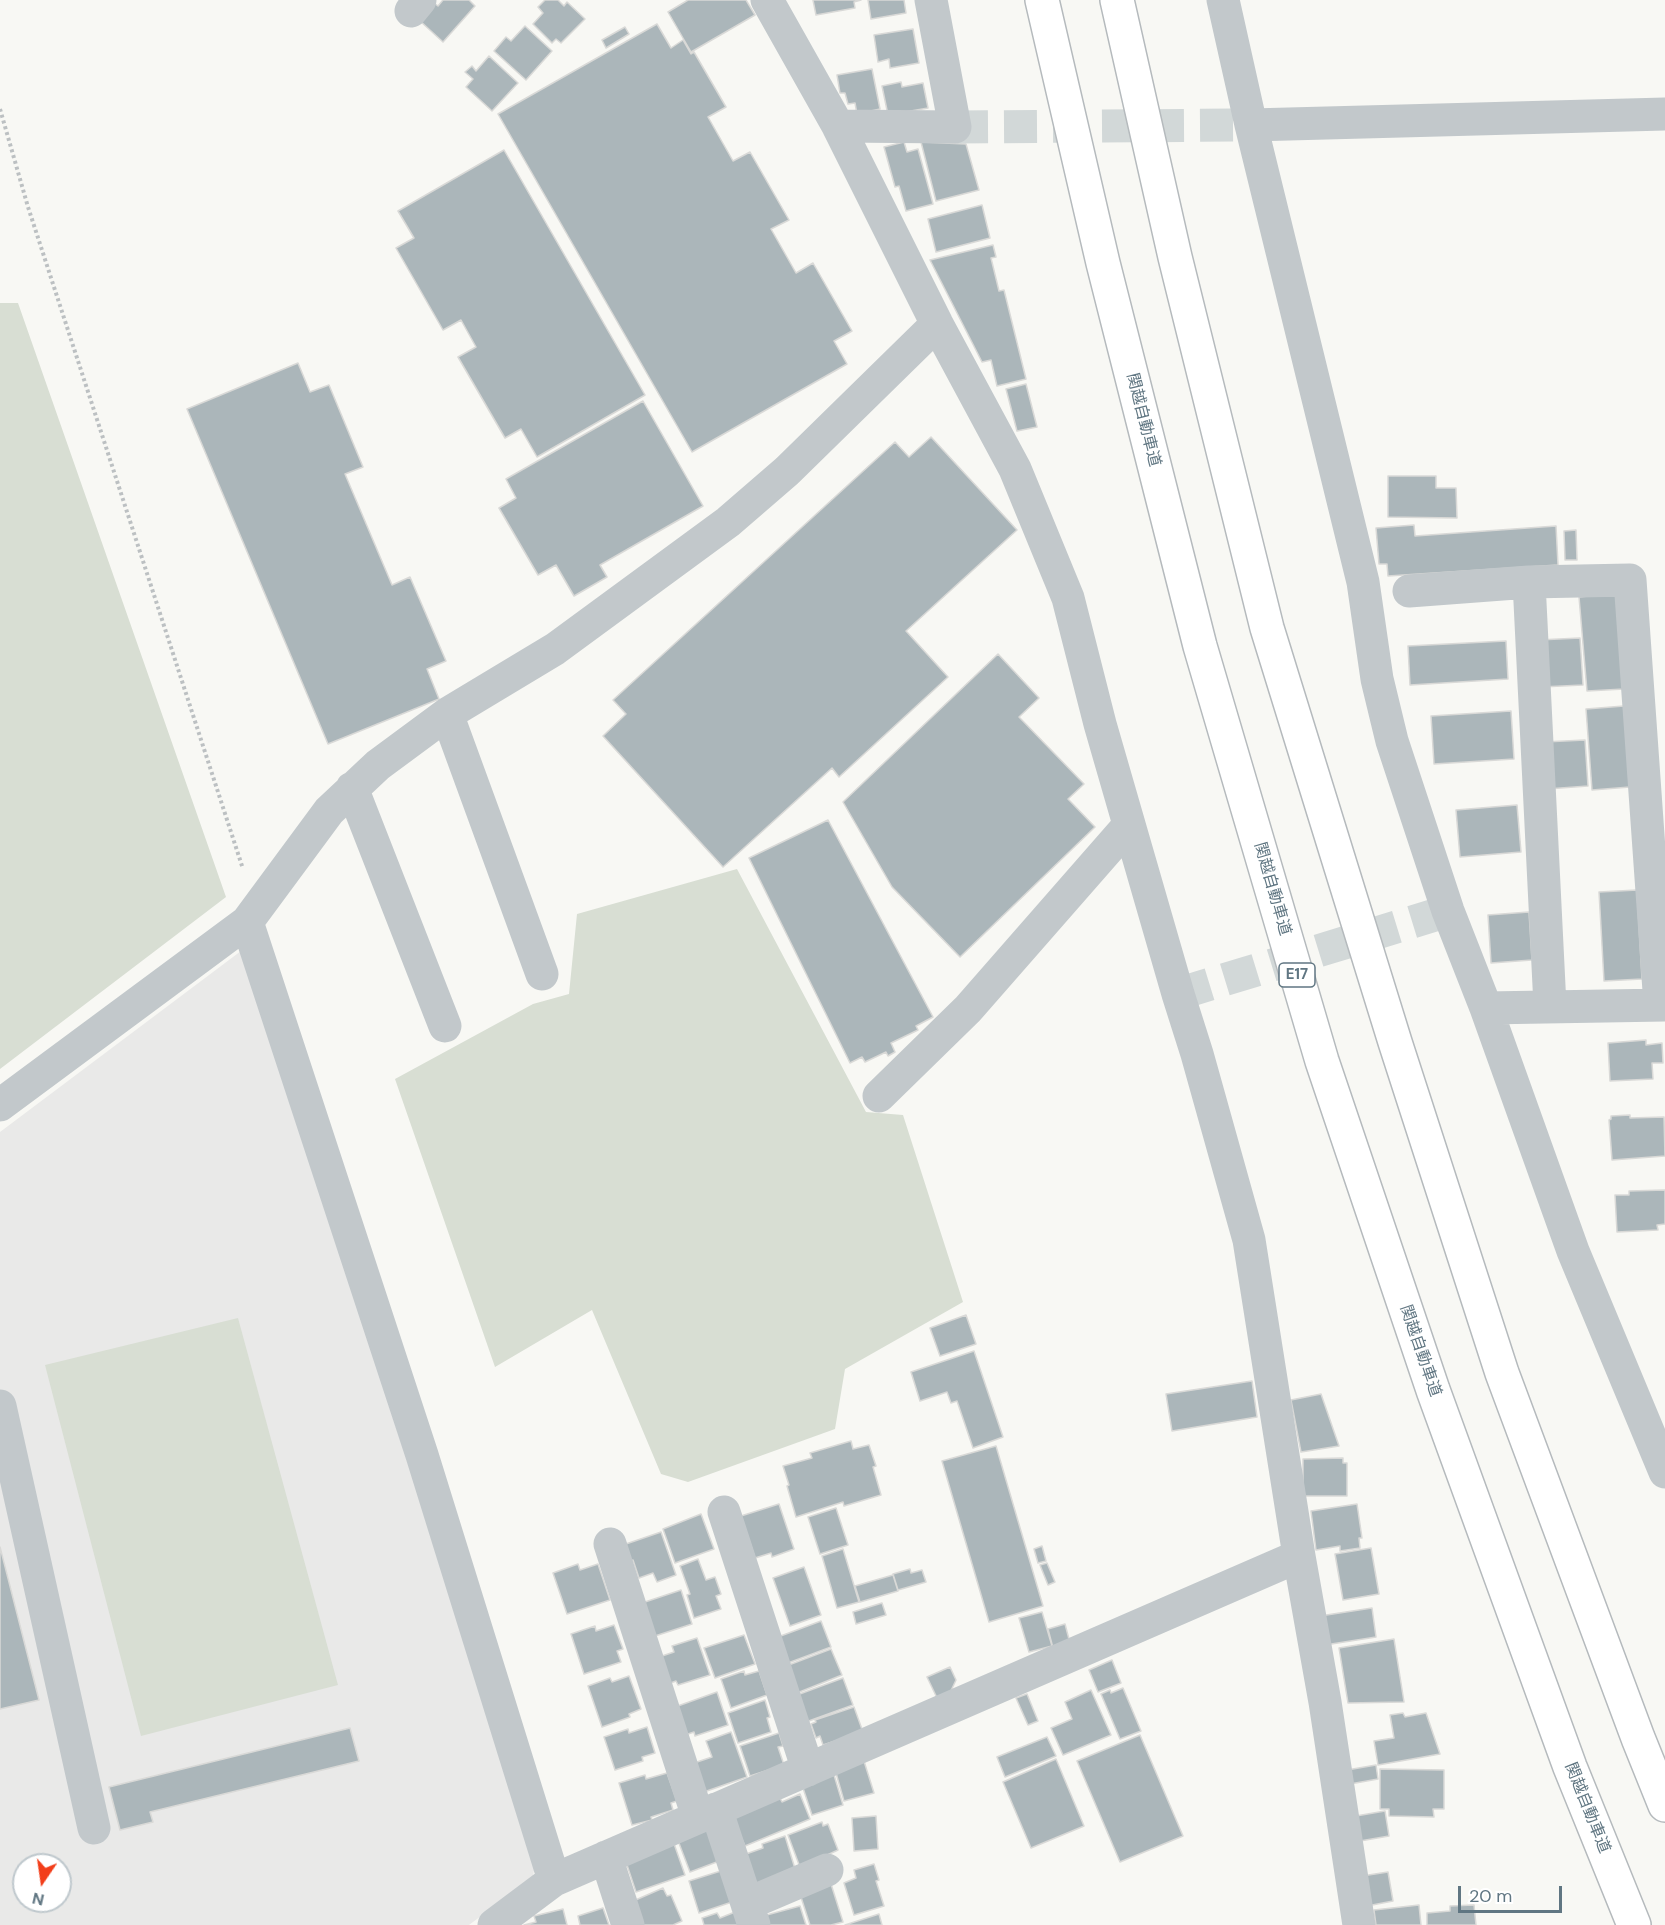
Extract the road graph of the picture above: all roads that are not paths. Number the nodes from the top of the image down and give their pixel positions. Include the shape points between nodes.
1 (931, 0) edge
2 (1042, 0) edge
3 (1117, 0) edge
4 (1223, 0) edge
5 (775, 5) edge
6 (1665, 114) edge
7 (1251, 125) junction
8 (838, 126) junction
9 (936, 324) junction
10 (1529, 582) junction
11 (1409, 591) dead end
12 (447, 714) junction
13 (352, 788) junction
14 (1130, 825) junction
15 (251, 916) junction
16 (542, 974) dead end
17 (1663, 1005) edge
18 (1550, 1006) junction
19 (1486, 1008) junction
20 (445, 1026) dead end
21 (879, 1096) dead end
22 (0, 1105) edge
23 (0, 1406) edge
24 (1665, 1472) edge
25 (724, 1512) dead end
26 (610, 1544) dead end
27 (1299, 1556) junction
28 (808, 1770) junction
29 (1665, 1805) edge
30 (707, 1813) junction
31 (94, 1828) dead end
32 (606, 1857) junction
33 (827, 1870) dead end
34 (554, 1880) junction
35 (750, 1915) edge
36 (494, 1925) edge
37 (628, 1925) edge
38 (1359, 1925) edge
39 (1634, 1925) edge

1 - 8 street via 955,127
2 - 39 highway, 関越自動車道 / E17 via 1103,263 1200,646 1322,1061 1433,1390 1570,1767
3 - 29 highway via 1175,257 1271,639 1502,1373
4 - 7 street
5 - 8 street
6 - 7 street
7 - 19 street via 1363,582 1377,679 1392,741 1448,911
8 - 9 street
9 - 12 street via 788,471 728,522 555,649
9 - 14 street via 1015,470 1068,598
10 - 11 street
10 - 17 street via 1630,580
10 - 18 street
12 - 13 street
12 - 16 street
13 - 15 street via 329,811
13 - 20 street
14 - 21 street via 968,1009
14 - 27 street via 1249,1240
15 - 22 street
15 - 34 street
17 - 18 street
18 - 19 street
19 - 24 street via 1573,1251
23 - 31 street
25 - 28 street
26 - 30 street
27 - 28 street
27 - 38 street
28 - 30 street
30 - 32 street
30 - 35 street
32 - 34 street
32 - 37 street
33 - 35 street
34 - 36 street

